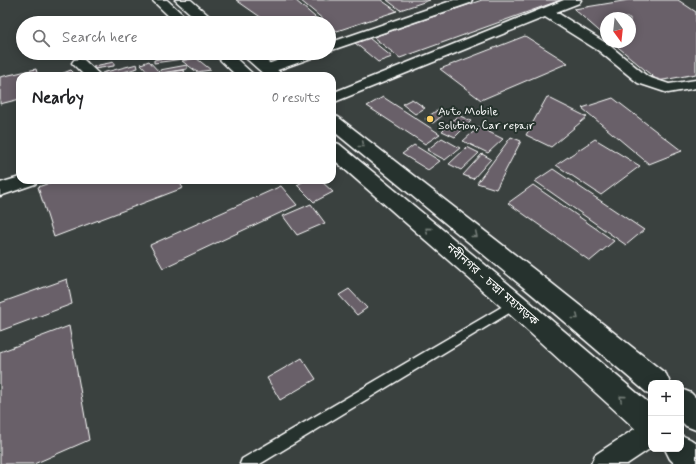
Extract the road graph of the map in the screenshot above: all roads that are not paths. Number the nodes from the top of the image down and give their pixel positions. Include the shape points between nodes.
1 (158, 0) edge
2 (182, 0) edge
3 (466, 0) edge
4 (574, 0) edge
5 (544, 11) junction
6 (177, 16) edge
7 (201, 16) edge
8 (336, 45) edge
9 (228, 60) edge
10 (257, 60) edge
11 (297, 60) edge
12 (79, 63) dead end
13 (89, 72) edge
14 (242, 72) edge
15 (272, 72) edge
16 (696, 84) edge
17 (336, 96) edge
18 (336, 124) edge
19 (336, 151) edge
20 (17, 184) edge
21 (0, 190) edge
22 (515, 304) junction
23 (652, 380) edge
24 (684, 406) edge
25 (696, 416) edge
26 (648, 421) edge
27 (648, 435) edge
28 (683, 452) edge
29 (696, 463) edge
30 (247, 464) edge
31 (604, 464) edge

1 - 6 highway
2 - 7 highway
3 - 8 street
4 - 5 street
5 - 16 street via 604,48 643,80 668,88
5 - 17 street
9 - 14 highway
10 - 15 highway
11 - 15 street
12 - 13 street
18 -> 23 highway
22 -> 19 highway, নবীনগর - চন্দ্রা মহাসড়ক
20 - 21 street
26 -> 22 highway, নবীনগর - চন্দ্রা মহাসড়ক
22 - 30 lane
24 - 25 highway
27 - 31 street
28 - 29 highway

